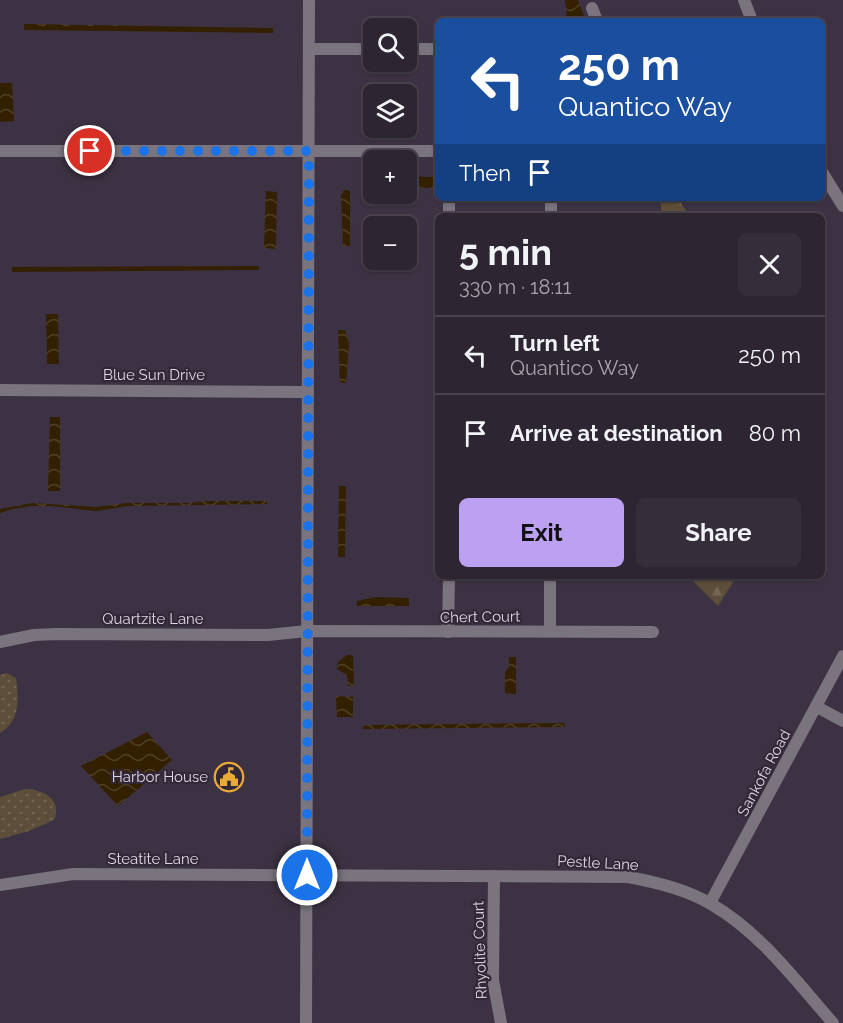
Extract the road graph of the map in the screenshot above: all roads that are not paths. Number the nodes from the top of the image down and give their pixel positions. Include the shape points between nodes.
1 (309, 0) edge
2 (744, 0) edge
3 (592, 8) dead end
4 (596, 18) edge
5 (751, 18) edge
6 (309, 49) junction
7 (363, 49) edge
8 (417, 49) edge
9 (435, 49) edge
10 (0, 151) edge
11 (309, 151) junction
12 (435, 151) edge
13 (825, 177) edge
14 (843, 206) edge
15 (0, 390) edge
16 (308, 392) junction
17 (449, 579) edge
18 (550, 579) edge
19 (550, 631) junction
20 (307, 632) junction
21 (448, 632) junction
22 (653, 632) dead end
23 (0, 642) edge
24 (843, 656) edge
25 (817, 706) junction
26 (843, 721) edge
27 (307, 875) junction
28 (494, 876) junction
29 (0, 885) edge
30 (710, 903) junction
31 (306, 1023) edge
32 (501, 1023) edge
33 (833, 1023) edge

1 - 6 street
2 - 5 street
3 - 4 street
6 - 7 street
6 - 11 street
8 - 9 street
10 - 11 street
11 - 12 street
11 - 16 street
13 - 14 street
15 - 16 street, Blue Sun Drive
16 - 20 street
17 - 21 street
18 - 19 street
19 - 21 street, Chert Court
19 - 22 street, Chert Court
20 - 21 street, Chert Court
20 - 23 street, Quartzite Lane via 57,634
20 - 27 street
24 - 25 street, Sankofa Road
25 - 26 street
25 - 30 street, Sankofa Road
27 - 28 street, Pestle Lane
27 - 29 street, Steatite Lane via 73,874
27 - 31 street
28 - 30 street, Pestle Lane via 628,877 657,882
28 - 32 street, Rhyolite Court via 493,980
30 - 33 street, Pestle Lane via 757,938

